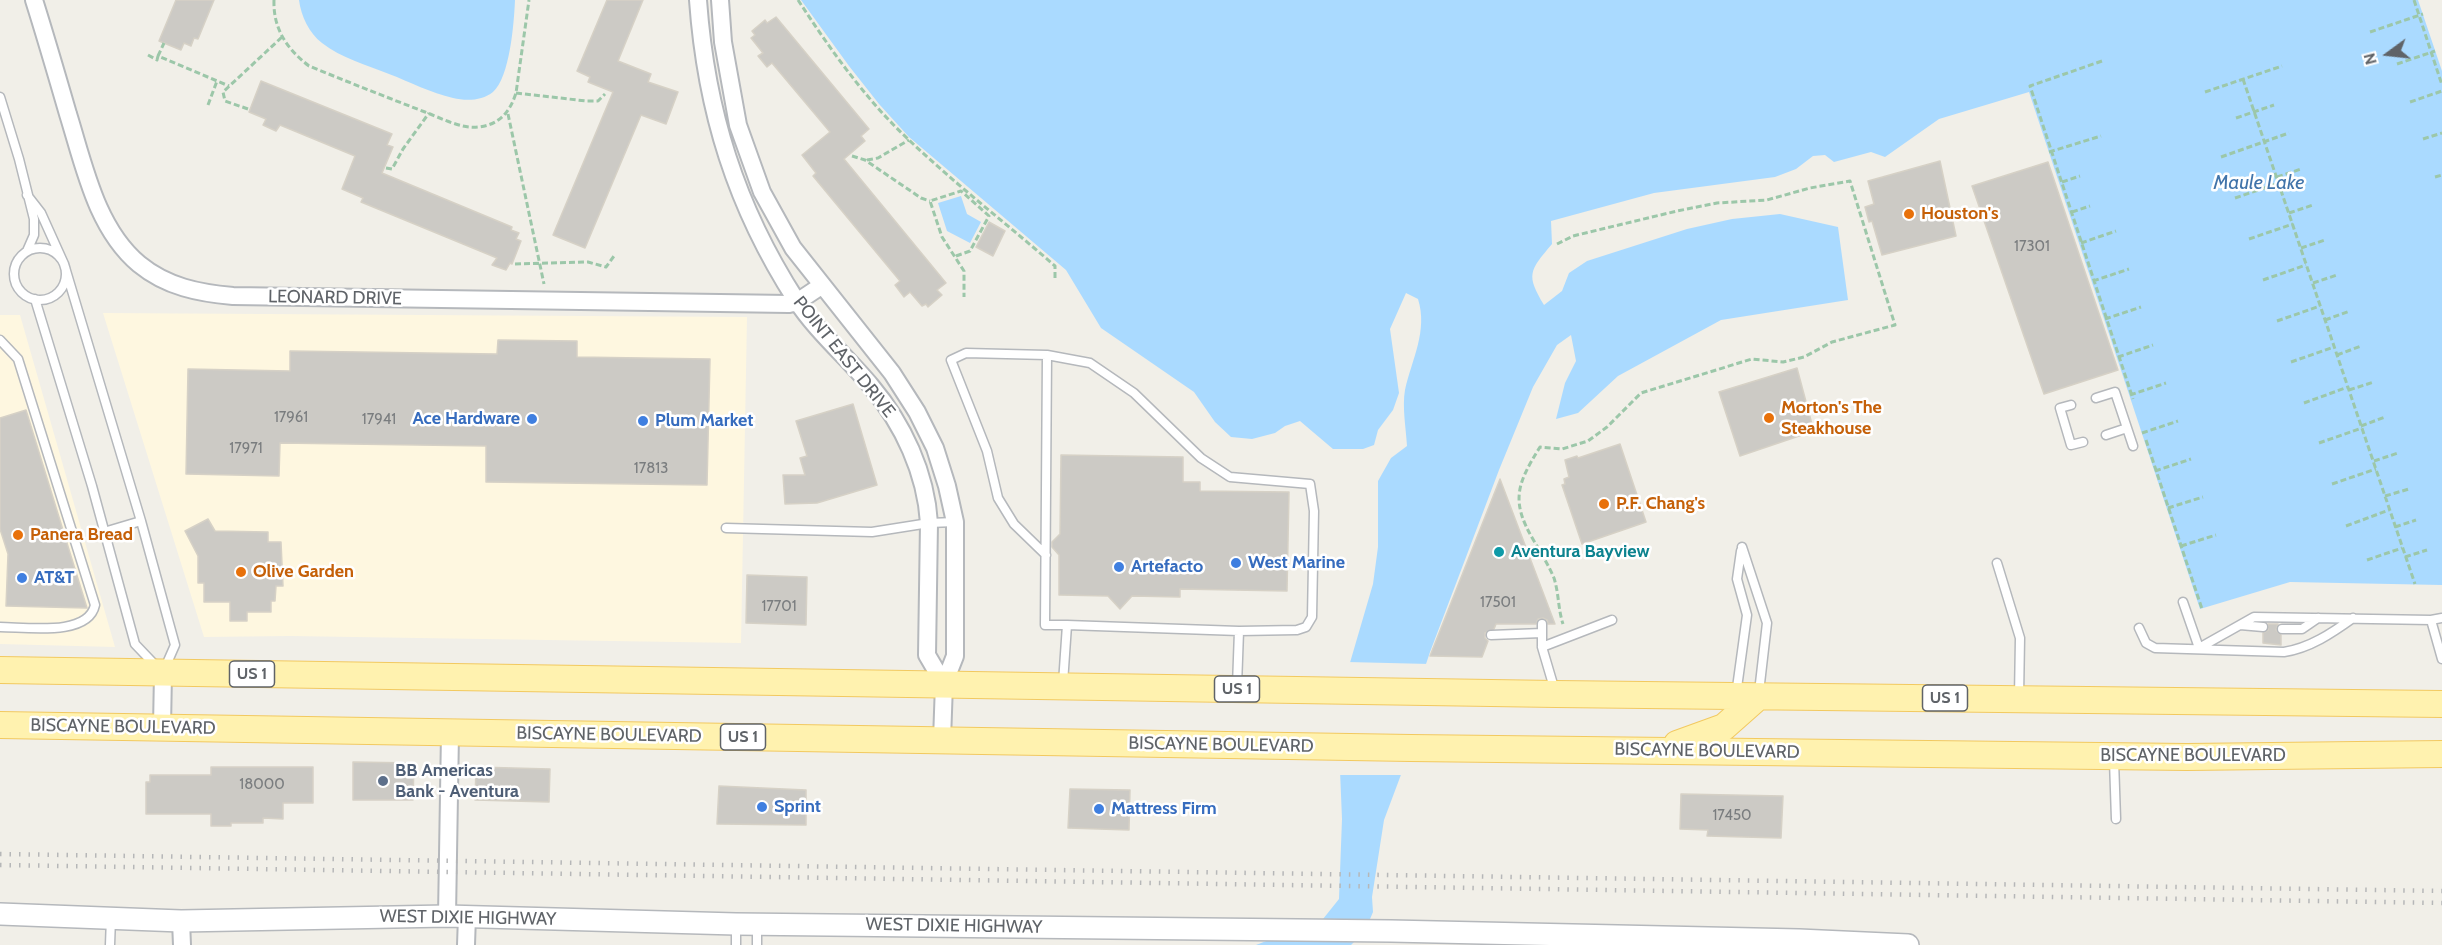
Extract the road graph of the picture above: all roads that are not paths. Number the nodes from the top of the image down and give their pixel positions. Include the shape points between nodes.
1 (34, 0) edge
2 (698, 0) edge
3 (720, 0) edge
4 (0, 97) edge
5 (751, 164) junction
6 (732, 172) junction
7 (27, 195) junction
8 (27, 251) junction
9 (64, 264) junction
10 (820, 286) junction
11 (35, 299) junction
12 (797, 302) junction
13 (0, 340) edge
14 (1047, 355) junction
15 (2096, 398) dead end
16 (2071, 405) dead end
17 (2127, 428) junction
18 (2106, 435) dead end
19 (2083, 441) dead end
20 (2133, 446) dead end
21 (141, 521) junction
22 (955, 522) junction
23 (929, 523) junction
24 (726, 528) dead end
25 (104, 532) junction
26 (1046, 555) junction
27 (1997, 563) dead end
28 (2183, 602) dead end
29 (2318, 617) junction
30 (2354, 618) junction
31 (2442, 618) edge
32 (1612, 620) dead end
33 (2431, 620) junction
34 (1067, 625) junction
35 (2239, 625) junction
36 (0, 627) edge
37 (2263, 627) dead end
38 (2139, 628) dead end
39 (2282, 628) dead end
40 (1239, 631) junction
41 (1491, 635) dead end
42 (1542, 647) junction
43 (2199, 648) junction
44 (2442, 659) edge
45 (0, 670) edge
46 (163, 673) junction
47 (944, 684) junction
48 (1063, 686) junction
49 (1237, 689) junction
50 (1556, 694) junction
51 (1748, 696) junction
52 (2019, 699) junction
53 (2442, 704) edge
54 (0, 725) edge
55 (162, 727) junction
56 (450, 733) junction
57 (942, 740) junction
58 (1657, 751) junction
59 (2442, 754) edge
60 (2114, 757) junction
61 (2116, 819) dead end
62 (0, 914) edge
63 (457, 916) junction
64 (111, 918) junction
65 (181, 921) junction
66 (747, 935) edge
67 (1592, 941) edge
68 (1634, 941) edge
69 (110, 945) edge
70 (182, 945) edge
71 (466, 945) edge
72 (1908, 945) edge

1 - 12 street, LEONARD DRIVE via 98,208 116,240 140,264 171,284 233,296
2 - 6 street, POINT EAST DRIVE via 709,91
3 - 5 street, POINT EAST DRIVE via 732,97
4 - 7 lane
5 - 6 lane
5 - 10 street, POINT EAST DRIVE via 776,220
6 - 12 street, POINT EAST DRIVE via 766,247
7 - 8 lane via 34,219
7 - 9 lane via 41,213
8 - 9 lane via 44,248 60,256
8 - 11 lane via 15,264 15,282
9 - 11 lane via 63,287 51,297
9 - 21 lane
10 - 12 street
10 - 22 street, POINT EAST DRIVE via 891,373 917,412 935,448
11 - 25 lane
12 - 23 street, POINT EAST DRIVE via 892,414 909,445 922,482
13 - 36 lane via 18,359 95,605 86,620 63,628
14 - 26 lane
14 - 26 lane via 966,353 951,360 987,451 998,498 1014,524
14 - 40 lane via 1090,363 1134,393 1201,458 1230,477 1310,484 1314,511 1312,617 1306,627 1298,630
15 - 17 lane via 2115,392
16 - 19 lane via 2060,408 2072,450
17 - 18 lane
17 - 20 lane
21 - 25 lane
21 - 46 lane via 175,645
22 - 23 lane
22 - 47 street, POINT EAST DRIVE via 955,656
23 - 24 lane via 872,532
23 - 47 street, POINT EAST DRIVE via 927,655
25 - 46 lane via 135,644
26 - 34 lane via 1045,625
27 - 52 lane via 2020,638
28 - 43 lane
29 - 30 lane
29 - 35 lane via 2254,617
29 - 39 lane via 2302,629
30 - 33 lane
30 - 43 lane via 2300,649 2280,652
31 - 33 lane
32 - 42 lane
33 - 44 lane
34 - 40 lane
34 - 48 lane
35 - 37 lane
35 - 43 lane
38 - 43 lane via 2146,643 2155,648
40 - 49 lane
41 - 42 lane via 1542,629
42 - 50 lane
45 - 46 main road, US 1
46 - 47 main road, US 1
46 - 55 street
47 - 48 main road, US 1
47 - 57 street, POINT EAST DRIVE
48 - 49 main road, US 1
49 - 50 main road, US 1
50 - 51 main road, US 1
51 - 51 lane via 1767,623 1742,547 1737,579 1747,615
51 - 52 main road, US 1
51 - 58 main road via 1724,726
52 - 53 main road, US 1
54 - 55 main road, BISCAYNE BOULEVARD / US 1
55 - 56 main road, BISCAYNE BOULEVARD / US 1
56 - 57 main road, BISCAYNE BOULEVARD / US 1
56 - 63 street
57 - 58 main road, BISCAYNE BOULEVARD / US 1
58 - 60 main road, BISCAYNE BOULEVARD / US 1
59 - 60 main road, BISCAYNE BOULEVARD / US 1
60 - 61 lane
62 - 64 street, WEST DIXIE HIGHWAY
63 - 65 street, WEST DIXIE HIGHWAY
63 - 66 street, WEST DIXIE HIGHWAY
63 - 71 street
64 - 65 street, WEST DIXIE HIGHWAY
64 - 69 lane
65 - 70 street
66 - 67 street, WEST DIXIE HIGHWAY via 1251,929
67 - 68 street, WEST DIXIE HIGHWAY
68 - 72 street, WEST DIXIE HIGHWAY via 1799,940

